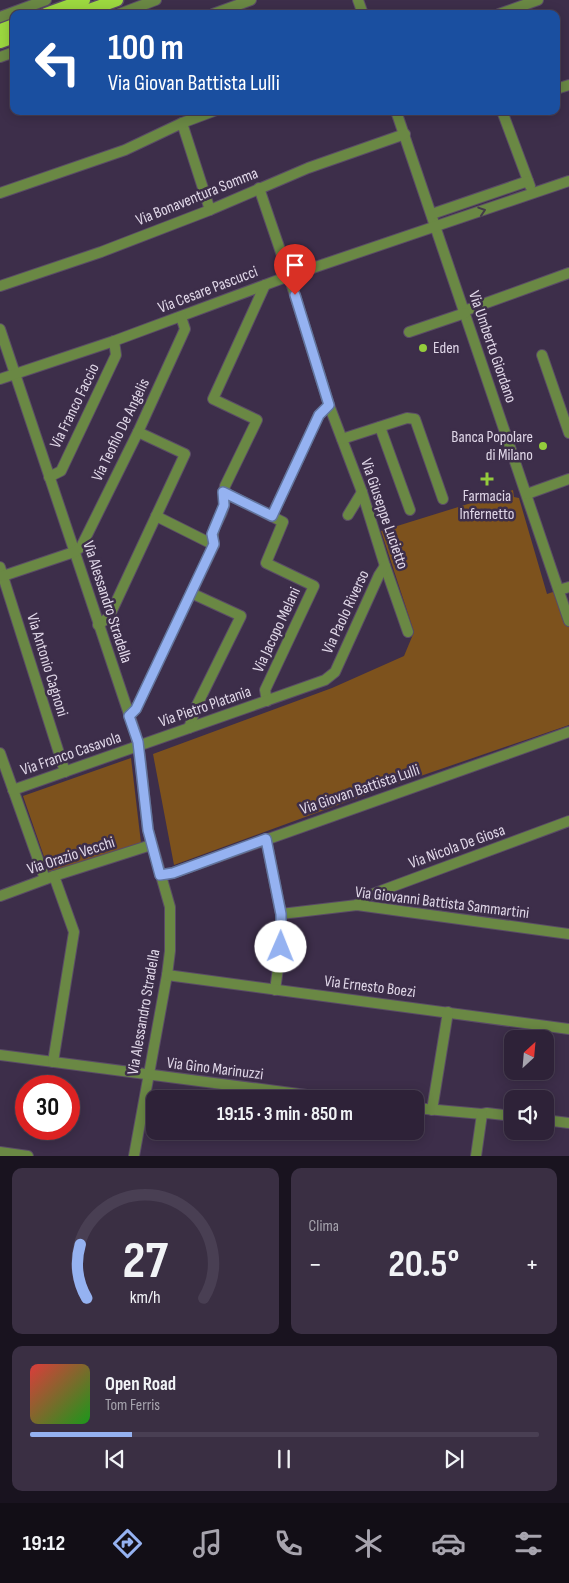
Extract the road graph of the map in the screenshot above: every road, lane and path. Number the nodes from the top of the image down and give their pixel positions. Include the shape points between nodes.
1 (46, 0) edge
2 (84, 0) edge
3 (117, 0) edge
4 (156, 0) edge
5 (251, 0) edge
6 (538, 0) edge
7 (18, 10) edge
8 (57, 10) edge
9 (89, 10) edge
10 (130, 10) edge
11 (224, 10) edge
12 (510, 10) edge
13 (203, 115) edge
14 (397, 115) edge
15 (503, 115) edge
16 (182, 123) junction
17 (404, 134) junction
18 (528, 181) junction
19 (569, 181) edge
20 (259, 188) junction
21 (0, 193) edge
22 (533, 194) junction
23 (210, 210) junction
24 (432, 214) junction
25 (436, 226) junction
26 (569, 273) edge
27 (289, 276) junction
28 (265, 285) junction
29 (0, 286) edge
30 (464, 312) junction
31 (181, 317) junction
32 (0, 329) edge
33 (409, 332) dead end
34 (114, 341) junction
35 (542, 355) dead end
36 (16, 374) junction
37 (0, 379) edge
38 (329, 405) junction
39 (380, 426) junction
40 (138, 432) junction
41 (569, 433) edge
42 (342, 439) junction
43 (49, 477) junction
44 (569, 479) edge
45 (223, 492) junction
46 (362, 492) junction
47 (527, 494) junction
48 (443, 499) dead end
49 (410, 510) dead end
50 (348, 515) dead end
51 (156, 516) junction
52 (272, 516) junction
53 (214, 544) junction
54 (74, 552) junction
55 (385, 566) junction
56 (2, 571) edge
57 (564, 588) edge
58 (191, 593) junction
59 (569, 621) edge
60 (98, 625) junction
61 (408, 632) dead end
62 (335, 672) joint
63 (268, 701) junction
64 (129, 716) junction
65 (189, 728) junction
66 (569, 732) edge
67 (138, 746) junction
68 (0, 753) edge
69 (65, 772) junction
70 (13, 790) junction
71 (569, 821) edge
72 (266, 839) junction
73 (152, 845) junction
74 (160, 875) junction
75 (50, 878) junction
76 (0, 896) edge
77 (357, 905) junction
78 (281, 914) junction
79 (569, 934) edge
80 (167, 975) junction
81 (275, 990) junction
82 (448, 1012) junction
83 (569, 1029) edge
84 (0, 1055) edge
85 (53, 1062) junction
86 (148, 1075) junction
87 (266, 1090) edge
88 (424, 1109) edge
89 (432, 1110) junction
90 (482, 1114) junction
91 (504, 1115) edge
92 (554, 1121) edge
93 (569, 1123) edge
94 (0, 1152) edge
95 (28, 1156) edge
96 (134, 1156) edge
97 (476, 1156) edge

1 - 7 street
2 - 8 main road
3 - 9 main road
4 - 10 street
5 - 11 street
6 - 12 street
13 - 16 street
14 - 17 street, Via Umberto Giordano
15 - 18 street
16 - 21 street via 125,150
16 - 23 street
17 - 20 street, Via Bonaventura Somma
17 - 24 street, Via Umberto Giordano
18 - 22 street
18 - 24 street
19 - 22 street, Via Cesare Pascucci
20 - 23 street, Via Bonaventura Somma
20 - 27 street, Via Giuseppe Lucietto
25 -> 22 street, Via Cesare Pascucci
23 - 29 street, Via Bonaventura Somma
24 - 25 street, Via Umberto Giordano
25 - 27 street, Via Cesare Pascucci
25 - 30 street, Via Umberto Giordano
26 - 30 street
27 - 28 street, Via Cesare Pascucci
27 - 38 street, Via Giuseppe Lucietto
28 - 31 street, Via Cesare Pascucci
28 - 45 street via 213,399 257,420
30 - 33 street
30 - 47 street, Via Umberto Giordano
31 - 34 street, Via Cesare Pascucci
31 - 40 street, Via Teofilo De Angelis via 185,329
32 - 36 street, Via Alessandro Stradella
34 - 36 street, Via Cesare Pascucci
34 - 43 street, Via Franco Faccio via 116,355 61,471
35 - 41 street
36 - 37 street, Via Cesare Pascucci
36 - 43 street, Via Alessandro Stradella
38 - 42 street, Via Giuseppe Lucietto
38 - 52 street via 319,415
39 - 42 street
39 - 48 street via 407,418 415,419
39 - 49 street
40 - 51 street via 185,454
40 - 54 street, Via Teofilo De Angelis via 81,547
42 - 46 street, Via Giuseppe Lucietto
43 - 54 street, Via Alessandro Stradella
44 - 47 street
45 - 52 street
45 - 53 street via 224,505 212,534
46 - 50 street
46 - 55 street, Via Giuseppe Lucietto
47 - 57 street, Via Umberto Giordano
51 - 53 street
51 - 60 street via 109,617
52 - 63 street, Via Jacopo Melani via 283,522 266,563 314,586 265,690
53 - 58 street
54 - 56 street
54 - 60 street, Via Alessandro Stradella
55 - 61 street, Via Giuseppe Lucietto
55 - 62 street, Via Paolo Riverso
56 - 69 street, Via Antonio Cagnoni
57 - 59 street, Via Umberto Giordano
58 - 64 street via 136,709
58 - 65 street via 241,616
60 - 64 street, Via Alessandro Stradella
62 - 63 street, Via Pietro Platania via 325,680
63 - 65 street, Via Pietro Platania
64 - 67 street, Via Alessandro Stradella
65 - 67 street, Via Pietro Platania
66 - 72 street, Via Giovan Battista Lulli
67 - 69 street, Via Franco Casavola
67 - 73 street, Via Alessandro Stradella
68 - 70 street
69 - 70 street, Via Franco Casavola
70 - 75 street
71 - 77 street, Via Nicola De Giosa via 367,896
72 - 74 street, Via Giovan Battista Lulli
72 - 78 street
73 - 74 street, Via Alessandro Stradella
73 - 75 street, Via Orazio Vecchi
74 - 80 street, Via Alessandro Stradella via 170,907
75 - 76 street, Via Orazio Vecchi
75 - 85 street via 74,932
77 - 78 street, Via Giovanni Battista Sammartini
77 - 79 street, Via Giovanni Battista Sammartini
78 - 81 street via 281,947
80 - 81 street, Via Ernesto Boezi
80 - 86 street, Via Alessandro Stradella
81 - 82 street, Via Ernesto Boezi
82 - 83 street, Via Ernesto Boezi
82 - 89 street
84 - 85 street, Via Gino Marinuzzi
85 - 86 street, Via Gino Marinuzzi
86 - 87 street, Via Gino Marinuzzi
86 - 96 street, Via Alessandro Stradella
88 - 89 street
89 - 90 street
90 - 91 street
90 - 97 street
92 - 93 street
94 - 95 street

